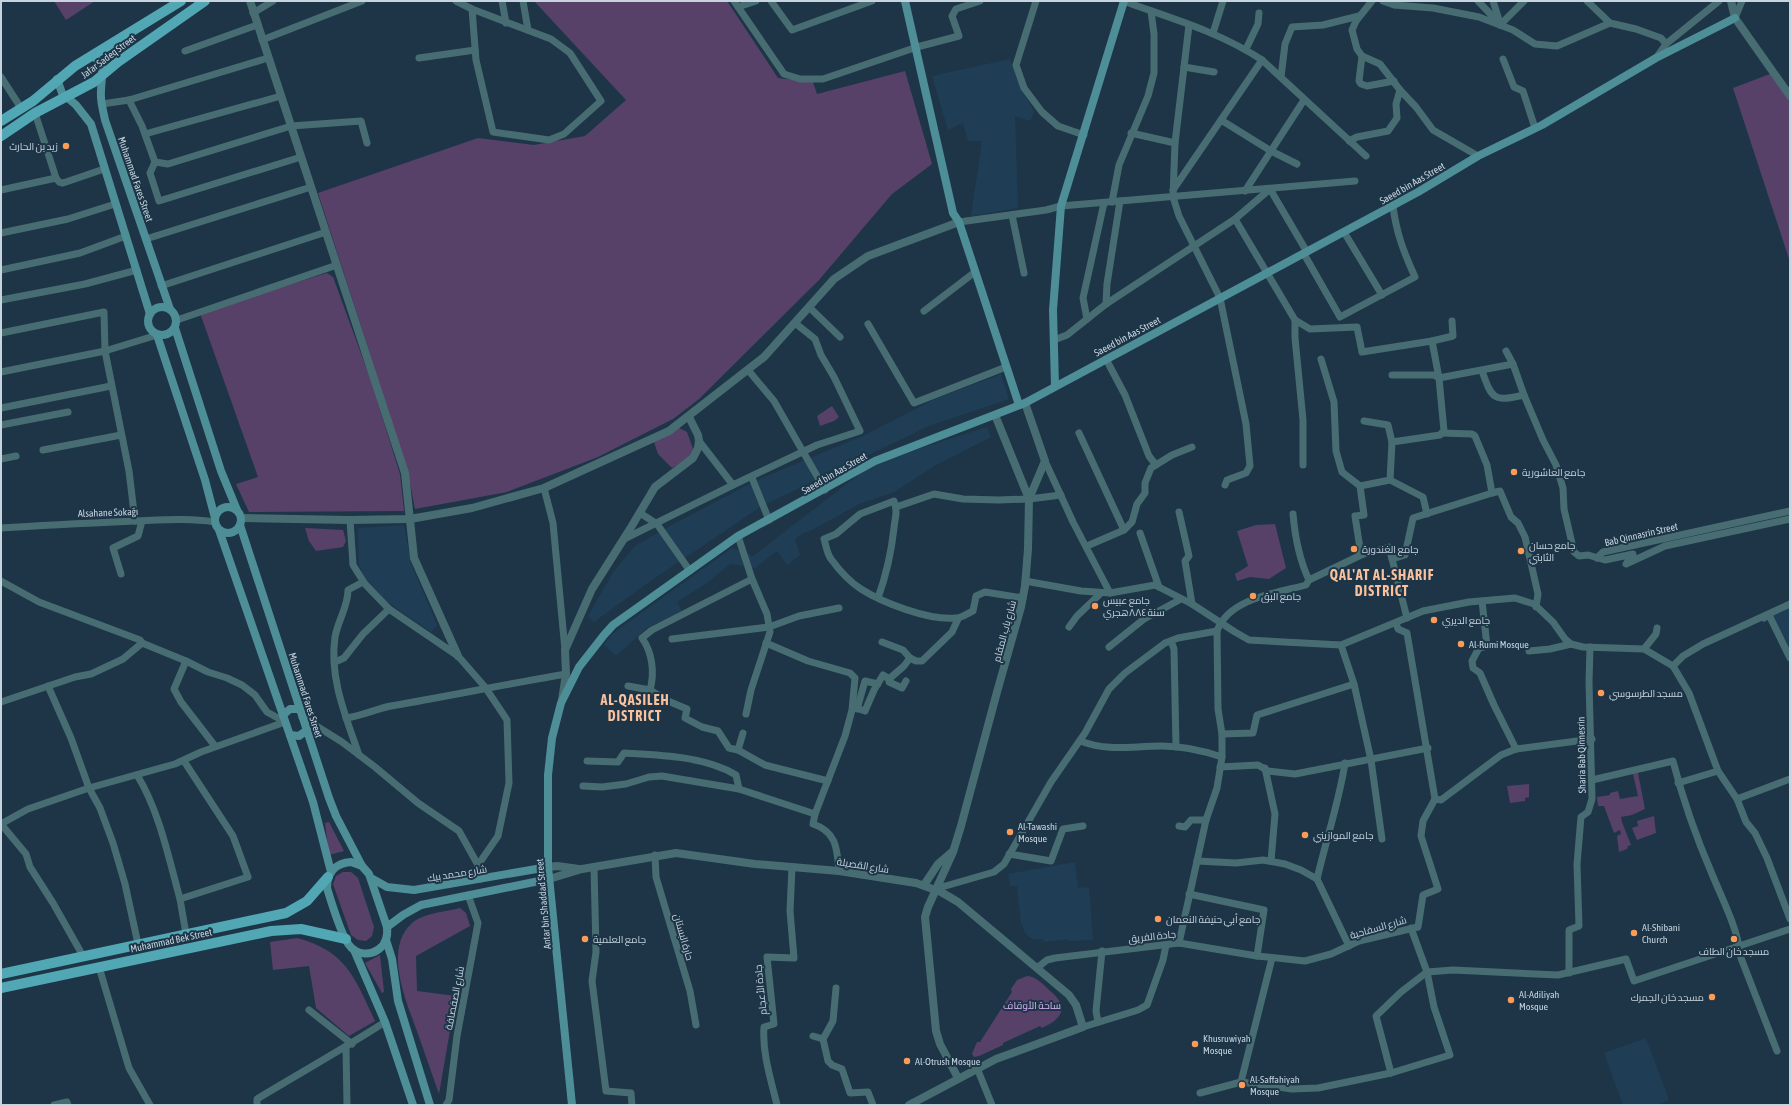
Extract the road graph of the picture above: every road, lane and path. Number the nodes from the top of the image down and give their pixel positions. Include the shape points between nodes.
1 (181, 1) edge
2 (205, 1) edge
3 (250, 1) edge
4 (273, 1) edge
5 (357, 1) edge
6 (456, 1) edge
7 (502, 1) edge
8 (523, 1) edge
9 (756, 1) edge
10 (771, 1) edge
11 (872, 1) edge
12 (905, 1) edge
13 (980, 1) edge
14 (1036, 1) edge
15 (1124, 1) edge
16 (1223, 1) edge
17 (1372, 1) edge
18 (1383, 1) edge
19 (1478, 1) edge
20 (1493, 1) edge
21 (1524, 1) edge
22 (1587, 1) edge
23 (1719, 1) edge
24 (1731, 1) edge
25 (1742, 1) edge
26 (736, 4) edge
27 (472, 9) junction
28 (1151, 11) junction
29 (253, 13) junction
30 (1259, 13) dead end
31 (1359, 16) junction
32 (1735, 18) junction
33 (506, 23) junction
34 (1610, 23) junction
35 (257, 25) junction
36 (1189, 25) junction
37 (1500, 25) junction
38 (528, 30) junction
39 (1213, 33) junction
40 (262, 40) junction
41 (1666, 44) junction
42 (917, 47) junction
43 (1246, 49) junction
44 (475, 50) junction
45 (185, 51) dead end
46 (92, 56) junction
47 (1362, 56) junction
48 (268, 58) junction
49 (419, 58) dead end
50 (1656, 58) junction
51 (1503, 59) dead end
52 (1262, 60) junction
53 (1184, 67) junction
54 (1214, 72) dead end
55 (103, 75) junction
56 (1, 77) edge
57 (1281, 77) junction
58 (57, 79) junction
59 (1394, 82) junction
60 (1400, 90) junction
61 (281, 96) junction
62 (1790, 96) edge
63 (66, 97) junction
64 (129, 100) junction
65 (1304, 100) junction
66 (102, 104) junction
67 (22, 108) junction
68 (34, 113) junction
69 (1222, 120) junction
70 (1, 121) edge
71 (291, 126) junction
72 (1535, 128) junction
73 (1131, 133) junction
74 (145, 134) junction
75 (1084, 135) junction
76 (1, 136) edge
77 (1349, 141) junction
78 (367, 143) dead end
79 (1176, 143) junction
80 (1271, 151) junction
81 (1366, 156) dead end
82 (1478, 156) junction
83 (301, 157) junction
84 (155, 162) junction
85 (1297, 164) dead end
86 (104, 169) junction
87 (56, 178) junction
88 (1355, 181) dead end
89 (311, 187) junction
90 (1270, 189) junction
91 (1, 190) edge
92 (1245, 191) junction
93 (1173, 193) junction
94 (1120, 201) junction
95 (1108, 202) junction
96 (115, 204) junction
97 (1061, 206) junction
98 (1393, 206) junction
99 (1012, 215) junction
100 (1235, 219) junction
101 (959, 222) junction
102 (326, 232) junction
103 (1344, 232) junction
104 (1, 233) edge
105 (126, 236) junction
106 (146, 239) junction
107 (1193, 246) junction
108 (1306, 253) junction
109 (337, 265) junction
110 (1, 270) edge
111 (137, 270) junction
112 (975, 272) junction
113 (1024, 273) dead end
114 (1266, 274) junction
115 (161, 286) junction
116 (1382, 295) junction
117 (1220, 298) junction
118 (1, 300) edge
119 (1106, 304) junction
120 (809, 307) junction
121 (170, 309) junction
122 (924, 311) dead end
123 (150, 314) junction
124 (1087, 319) junction
125 (1295, 320) junction
126 (1452, 321) dead end
127 (795, 323) junction
128 (176, 324) junction
129 (868, 324) dead end
130 (1, 333) edge
131 (157, 335) junction
132 (840, 337) dead end
133 (1054, 340) junction
134 (1432, 341) junction
135 (105, 351) junction
136 (1506, 351) dead end
137 (1106, 359) junction
138 (1322, 359) dead end
139 (1513, 364) junction
140 (1006, 367) junction
141 (748, 370) junction
142 (1482, 371) junction
143 (1, 372) edge
144 (1392, 375) dead end
145 (1439, 378) junction
146 (111, 386) junction
147 (1055, 386) junction
148 (1524, 395) junction
149 (1022, 404) junction
150 (1, 408) edge
151 (68, 412) dead end
152 (995, 415) junction
153 (688, 417) junction
154 (1364, 421) dead end
155 (1, 425) edge
156 (1442, 433) junction
157 (1079, 434) dead end
158 (121, 435) junction
159 (699, 441) junction
160 (1392, 442) junction
161 (1192, 447) dead end
162 (43, 450) dead end
163 (804, 452) junction
164 (16, 456) dead end
165 (1, 459) edge
166 (1045, 461) junction
167 (1156, 465) junction
168 (1303, 465) dead end
169 (752, 478) junction
170 (1390, 480) junction
171 (1225, 485) dead end
172 (733, 486) junction
173 (1360, 486) junction
174 (544, 488) junction
175 (825, 490) junction
176 (1492, 493) junction
177 (1061, 495) junction
178 (1029, 499) junction
179 (896, 507) junction
180 (1790, 511) edge
181 (1179, 512) dead end
182 (640, 513) junction
183 (1293, 514) dead end
184 (1427, 514) junction
185 (240, 518) junction
186 (410, 519) junction
187 (1790, 519) edge
188 (215, 520) junction
189 (350, 520) junction
190 (769, 520) junction
191 (139, 521) junction
192 (657, 524) junction
193 (1, 528) edge
194 (219, 530) junction
195 (1124, 530) junction
196 (1140, 533) dead end
197 (738, 536) junction
198 (624, 539) junction
199 (1087, 546) junction
200 (1361, 555) junction
201 (1597, 558) junction
202 (1392, 559) junction
203 (690, 571) junction
204 (121, 574) dead end
205 (752, 579) junction
206 (1309, 580) junction
207 (1, 581) edge
208 (1026, 581) junction
209 (363, 582) junction
210 (1159, 587) junction
211 (1101, 592) junction
212 (1110, 593) junction
213 (878, 598) junction
214 (1023, 598) junction
215 (1181, 599) junction
216 (1482, 601) junction
217 (1192, 604) junction
218 (1790, 604) edge
219 (1536, 607) junction
220 (839, 608) dead end
221 (389, 610) junction
222 (958, 618) junction
223 (1407, 618) junction
224 (1220, 623) junction
225 (1396, 623) junction
226 (1749, 624) junction
227 (769, 627) junction
228 (1069, 628) dead end
229 (1657, 628) dead end
230 (1217, 631) junction
231 (672, 639) dead end
232 (1171, 641) junction
233 (882, 642) dead end
234 (142, 643) junction
235 (766, 643) junction
236 (1571, 644) junction
237 (1341, 645) junction
238 (1109, 647) dead end
239 (1590, 647) junction
240 (1644, 649) junction
241 (566, 650) junction
242 (1529, 651) dead end
243 (458, 656) junction
244 (910, 658) junction
245 (1790, 658) edge
246 (186, 661) junction
247 (335, 662) junction
248 (1673, 666) junction
249 (566, 674) junction
250 (889, 679) junction
251 (906, 681) dead end
252 (878, 684) junction
253 (1354, 684) junction
254 (48, 686) junction
255 (628, 686) dead end
256 (486, 687) junction
257 (650, 690) junction
258 (1, 702) edge
259 (561, 703) junction
260 (855, 708) junction
261 (301, 713) junction
262 (746, 714) dead end
263 (346, 718) junction
264 (284, 719) junction
265 (307, 730) junction
266 (743, 733) dead end
267 (1222, 734) junction
268 (290, 735) junction
269 (1592, 739) junction
270 (1080, 741) junction
271 (215, 746) junction
272 (1176, 747) junction
273 (1428, 748) junction
274 (1516, 749) junction
275 (738, 750) junction
276 (359, 756) junction
277 (1222, 757) junction
278 (1371, 760) junction
279 (184, 761) junction
280 (587, 761) dead end
281 (1345, 763) junction
282 (1220, 766) junction
283 (1264, 768) junction
284 (1718, 771) junction
285 (137, 775) junction
286 (1790, 779) edge
287 (1592, 780) junction
288 (828, 781) junction
289 (1678, 783) junction
290 (583, 786) dead end
291 (89, 788) junction
292 (739, 789) junction
293 (1436, 799) junction
294 (1737, 799) junction
295 (816, 814) junction
296 (1206, 820) junction
297 (1, 824) edge
298 (1083, 826) dead end
299 (1179, 826) dead end
300 (1382, 839) dead end
301 (953, 852) junction
302 (1009, 854) junction
303 (655, 855) junction
304 (1196, 860) junction
305 (1271, 861) junction
306 (478, 865) junction
307 (362, 866) junction
308 (548, 867) junction
309 (594, 867) junction
310 (792, 867) junction
311 (582, 869) junction
312 (839, 871) junction
313 (330, 874) junction
314 (371, 878) junction
315 (481, 879) junction
316 (549, 879) junction
317 (1317, 879) junction
318 (924, 885) junction
319 (935, 889) junction
320 (1190, 894) junction
321 (468, 895) junction
322 (180, 899) junction
323 (1790, 919) edge
324 (387, 927) junction
325 (1411, 928) junction
326 (1790, 928) edge
327 (186, 934) junction
328 (346, 939) junction
329 (386, 940) junction
330 (1179, 943) junction
331 (138, 944) junction
332 (1166, 945) junction
333 (1740, 945) junction
334 (1349, 946) junction
335 (354, 950) junction
336 (1102, 952) junction
337 (83, 956) junction
338 (1257, 956) junction
339 (1272, 958) junction
340 (99, 967) junction
341 (1037, 968) junction
342 (1427, 972) junction
343 (1569, 973) junction
344 (1, 974) edge
345 (1, 988) edge
346 (836, 988) dead end
347 (309, 1010) dead end
348 (385, 1022) junction
349 (1098, 1022) junction
350 (696, 1025) dead end
351 (1083, 1027) junction
352 (812, 1036) dead end
353 (823, 1039) junction
354 (349, 1046) junction
355 (1777, 1051) dead end
356 (977, 1068) junction
357 (1391, 1073) junction
358 (958, 1078) junction
359 (1242, 1082) junction
360 (1200, 1093) dead end
361 (54, 1105) edge
362 (68, 1105) edge
363 (150, 1105) edge
364 (257, 1105) edge
365 (347, 1105) edge
366 (413, 1105) edge
367 (430, 1105) edge
368 (446, 1105) edge
369 (572, 1105) edge
370 (632, 1105) edge
371 (777, 1105) edge
372 (873, 1105) edge
373 (909, 1105) edge
374 (992, 1105) edge

1 - 46 main road, Jafar Sadeq Street
2 - 55 main road, Jafar Sadeq Street
3 - 29 street
4 - 29 street
5 - 40 street
6 - 27 street
7 - 33 street
8 - 38 street
9 - 26 street
10 - 11 street via 792,30
12 - 42 main road
13 - 42 street via 956,8 952,16 959,36
14 - 75 street via 1016,65 1024,88 1042,112 1058,126
15 - 28 street
15 - 75 main road
16 - 39 street
17 - 31 street
18 - 37 street via 1394,5 1433,8 1479,17
19 - 37 street
20 - 37 street
21 - 37 street
22 - 34 street
23 - 41 street
24 - 32 street
25 - 32 street
26 - 42 street via 784,74 800,78 823,79
27 - 33 street
27 - 44 street
28 - 36 street
28 - 73 street via 1154,73 1148,96
29 - 35 street
30 - 43 street via 1258,24
31 - 47 street via 1352,30 1357,49
31 - 57 street via 1323,25 1292,27 1285,44
32 - 50 main road, Saeed bin Aas Street
32 - 62 street
33 - 38 street
34 - 37 street via 1558,46 1535,44
34 - 41 street via 1660,38
35 - 40 street
35 - 45 street
36 - 39 street
36 - 53 street
38 - 44 street via 551,39 570,53 601,101 564,134 549,140 493,132
39 - 43 street
40 - 48 street
41 - 50 street
42 - 101 main road via 953,213
43 - 52 street
44 - 49 street
46 - 55 main road via 101,64
46 - 58 main road, Jafar Sadeq Street
47 - 59 street via 1380,64
47 - 59 street via 1359,81 1361,84 1367,86
48 - 61 street
48 - 64 street
50 - 72 main road, Saeed bin Aas Street
51 - 72 street via 1514,87 1523,91
52 - 57 street
52 - 69 street
53 - 54 street
53 - 79 street
55 - 63 main road, Jafar Sadeq Street
55 - 66 main road, Muhammad Fares Street via 100,91
56 - 67 street
57 - 65 street
58 - 63 main road
58 - 67 main road, Jafar Sadeq Street
59 - 60 street
60 - 77 street via 1396,118 1388,131
60 - 82 street via 1433,130
61 - 71 street
61 - 74 street
63 - 68 main road, Jafar Sadeq Street
63 - 86 main road via 91,124
64 - 66 street
64 - 74 street
65 - 77 street
65 - 80 street
66 - 106 main road, Muhammad Fares Street via 105,120
67 - 70 main road, Jafar Sadeq Street
68 - 76 main road, Jafar Sadeq Street
68 - 87 street
69 - 80 street
69 - 93 street
71 - 78 street via 361,121
71 - 83 street
71 - 84 street via 168,164
72 - 82 main road, Saeed bin Aas Street
73 - 79 street
73 - 95 street
74 - 84 street
75 - 97 main road
77 - 81 street
79 - 93 street
80 - 85 street
80 - 92 street
82 - 98 main road, Saeed bin Aas Street
83 - 84 street via 159,201 150,173
83 - 89 street
86 - 87 street via 63,183
86 - 96 main road
87 - 91 street
88 - 90 street
89 - 102 street
89 - 106 street
90 - 92 street
90 - 100 street
90 - 108 street
92 - 93 street
93 - 94 street
93 - 107 street via 1179,216
94 - 95 street
94 - 119 street
95 - 97 street
95 - 124 street via 1083,298
96 - 104 street via 68,219
96 - 105 main road
97 - 99 street
97 - 133 main road
98 - 103 main road, Saeed bin Aas Street
98 - 116 street via 1402,249 1415,277
99 - 101 street
99 - 113 street
100 - 107 street
100 - 114 street
101 - 112 main road
101 - 120 street via 868,256 834,279
102 - 109 street
102 - 115 street
103 - 108 main road, Saeed bin Aas Street
103 - 116 street
105 - 110 street via 80,253
105 - 111 main road
106 - 115 main road, Muhammad Fares Street
107 - 117 street
107 - 119 street
108 - 114 main road, Saeed bin Aas Street
108 - 116 street via 1340,317
109 - 128 street
109 - 186 street via 405,473
111 - 118 street via 85,284
111 - 123 main road
112 - 122 street
112 - 140 main road
114 - 117 main road, Saeed bin Aas Street
114 - 125 street
115 - 121 main road, Muhammad Fares Street
117 - 137 main road, Saeed bin Aas Street
117 - 171 street via 1246,424 1250,463 1246,473 1227,480
119 - 124 street
120 - 127 street
120 - 132 street
121 - 123 main road via 156,308
121 - 128 main road
123 - 131 main road via 148,324
124 - 133 street via 1067,335
125 - 134 street via 1310,330 1357,327 1362,352
125 - 168 street
126 - 134 street via 1453,336
127 - 141 street via 764,357
127 - 163 street via 815,339 860,431
128 - 131 main road via 169,334
128 - 185 main road, Muhammad Fares Street via 221,471
129 - 140 street via 914,403
130 - 135 street via 104,312
131 - 135 street
131 - 188 main road via 205,480
133 - 147 main road
134 - 145 street
135 - 143 street
135 - 146 street
136 - 139 street
137 - 147 main road, Saeed bin Aas Street
137 - 167 street via 1125,395 1149,456
138 - 173 street via 1334,402 1336,451 1342,472
139 - 142 street
139 - 148 street
140 - 149 main road
141 - 153 street
141 - 163 street via 774,401
142 - 145 street
142 - 148 street via 1495,397 1503,400
144 - 145 street via 1434,375
145 - 156 street via 1444,431
146 - 150 street
146 - 158 street
147 - 149 main road, Saeed bin Aas Street
148 - 201 street via 1556,465 1563,488 1564,509 1574,552 1579,556
149 - 152 main road, Saeed bin Aas Street
149 - 166 street
151 - 155 street
152 - 175 main road, Saeed bin Aas Street via 875,461
152 - 178 street, شارع باب المقام
153 - 159 street
153 - 174 street via 669,431
154 - 160 street via 1388,425
156 - 160 street
156 - 176 street via 1475,436 1487,465
157 - 195 street
158 - 162 street
158 - 191 street
159 - 172 street
159 - 182 street via 693,458 655,487
160 - 170 street
161 - 167 street
163 - 169 street
163 - 175 street
164 - 165 street
166 - 177 street
166 - 178 street
167 - 195 street via 1150,468 1144,483 1145,493 1137,504 1132,522
169 - 172 street
169 - 190 street
170 - 173 street
170 - 184 street via 1423,497
172 - 192 street
173 - 200 street via 1364,515 1355,516
174 - 186 street via 472,508
174 - 241 street via 553,523
175 - 190 main road, Saeed bin Aas Street
176 - 184 street
176 - 219 street via 1500,491 1512,518 1523,533 1538,594
177 - 178 street
177 - 199 street
178 - 179 street via 963,499 934,494
178 - 208 street, شارع باب المقام
179 - 213 street via 892,552
179 - 213 street via 894,501 860,514 836,534 824,539 830,558 848,578 860,589
180 - 201 street, Bab Qinnasrin Street via 1607,551
181 - 217 street via 1189,556 1185,561
182 - 192 street
182 - 198 street
183 - 206 street via 1295,539
184 - 202 street via 1413,518 1405,555
185 - 188 main road via 226,507 218,511
185 - 189 street
185 - 194 main road via 232,532
185 - 261 main road, Muhammad Fares Street
186 - 189 street
186 - 243 street via 414,558
187 - 201 street, Bab Qinnasrin Street via 1665,546 1626,564 1632,554 1605,560
188 - 191 street, Alsahane Sokağı
188 - 194 main road
189 - 209 street via 353,565
190 - 197 main road, Saeed bin Aas Street
191 - 193 street, Alsahane Sokağı
191 - 204 street via 138,536 113,548
192 - 198 street
192 - 203 street
194 - 264 main road
195 - 199 street
196 - 210 street
197 - 203 main road, Saeed bin Aas Street
197 - 205 street
198 - 241 street via 592,589
199 - 212 street
200 - 202 street via 1389,547
200 - 206 street
202 - 223 street
203 - 259 main road, Saeed bin Aas Street via 613,625 579,666
205 - 227 street via 767,614
205 - 257 street via 652,630 642,638 650,650
206 - 224 street via 1306,585 1245,602
207 - 234 street via 38,602 140,640
208 - 211 street
208 - 214 street, شارع باب المقام
209 - 221 street
209 - 247 street via 348,590 348,599 335,636
210 - 212 street via 1155,585
210 - 215 street
211 - 212 street
211 - 228 street
213 - 222 street via 928,615
214 - 222 street via 985,592 976,596 973,611
214 - 301 street, شارع باب المقام
215 - 217 street
215 - 238 street via 1144,618
216 - 219 street via 1515,598
216 - 223 street via 1423,611
216 - 274 street via 1487,646 1479,648 1472,661 1473,668 1480,673
217 - 224 street
218 - 226 street
219 - 236 street via 1553,622 1565,640
220 - 227 street via 799,616
221 - 243 street
221 - 247 street via 363,634 344,658
222 - 244 street via 952,632 922,661
223 - 225 street
224 - 230 street
224 - 237 street via 1249,640
225 - 237 street
225 - 273 street via 1398,628 1407,633
226 - 245 street via 1770,615
226 - 248 street via 1703,644 1683,656
227 - 231 street
227 - 235 street
229 - 240 street via 1656,634
230 - 232 street
230 - 267 street via 1218,709
232 - 270 street via 1150,653 1109,689
232 - 272 street via 1174,649
233 - 244 street via 903,650
234 - 246 street
234 - 254 street via 122,659 91,674
235 - 260 street via 808,661 850,673 856,682
235 - 262 street
236 - 239 street
236 - 242 street
237 - 253 street
239 - 240 street
239 - 269 street, Sharia Bab Qinnesrin
240 - 248 street
241 - 249 street
243 - 256 street
244 - 250 street
246 - 264 street via 242,685 255,695 267,712
246 - 271 street via 174,688 181,702
247 - 263 street via 336,682
248 - 284 street via 1689,692
249 - 256 street
249 - 259 street
250 - 251 street via 894,685 902,688
250 - 252 street via 883,675
252 - 260 street via 865,711
252 - 260 street via 865,681
253 - 267 street via 1257,715 1253,733
253 - 278 street
254 - 258 street
254 - 291 street
255 - 257 street
256 - 263 street
256 - 306 street via 508,720 509,783 498,836
257 - 275 street via 687,709 685,718 702,727 718,731 729,748
259 - 308 main road, Antar bin Shaddad Street via 552,738 548,775
260 - 288 street
261 - 264 main road via 290,709
261 - 265 main road, Muhammad Fares Street
261 - 276 street
263 - 276 street
264 - 268 main road
264 - 271 street
265 - 268 main road via 299,736
265 - 307 main road, Muhammad Fares Street via 336,816
266 - 275 street
267 - 277 street
268 - 313 main road via 315,808
269 - 274 street
269 - 287 street, Sharia Bab Qinnesrin
270 - 272 street via 1112,749
270 - 302 street via 1051,782
271 - 279 street
272 - 277 street
273 - 278 street
273 - 293 street
274 - 293 street via 1501,754 1441,800
275 - 288 street via 765,765
276 - 306 street via 418,803 460,831
277 - 282 street
278 - 281 street
278 - 300 street
279 - 285 street
279 - 322 street via 233,836 248,877
280 - 292 street via 618,762 624,753 666,755 723,767 736,775
281 - 283 street via 1294,774 1268,771
281 - 317 street via 1339,799
282 - 283 street via 1258,765
282 - 296 street via 1217,788
283 - 305 street via 1275,814
284 - 289 street
284 - 294 street
285 - 291 street
285 - 322 street via 147,794
286 - 294 street
287 - 289 street via 1673,761
287 - 343 street, Sharia Bab Qinnesrin via 1592,799 1588,812 1581,817 1577,864 1579,926 1569,930
288 - 295 street
289 - 333 street
290 - 292 street via 626,784 662,776
291 - 297 street via 28,809
291 - 331 street via 100,808 113,843
292 - 295 street
293 - 325 street, شارع السفاحية via 1423,821 1421,836 1438,889 1423,895 1418,927
294 - 323 street via 1746,822 1767,858
295 - 312 street via 813,824 823,827 836,843
296 - 299 street via 1191,820 1185,827
296 - 304 street
297 - 337 street via 26,854 30,867
298 - 302 street via 1063,829 1051,861
301 - 318 street via 938,864
301 - 319 street, شارع باب المقام
302 - 319 street via 1004,864 994,872
303 - 309 street, شارع القصيلة
303 - 310 street, شارع القصيلة via 676,853
303 - 350 street, حارة البستان via 656,877 690,991
304 - 305 street via 1236,863
304 - 320 street
305 - 317 street via 1296,868
306 - 315 street
307 - 313 main road via 351,862 340,864
307 - 314 main road, Muhammad Fares Street
308 - 311 street, شارع القصيلة
308 - 315 main road, شارع محمد بيك
308 - 316 main road, Antar bin Shaddad Street
309 - 311 street, شارع القصيلة
309 - 370 street via 596,952 592,981 606,1091 631,1093
310 - 312 street, شارع القصيلة
310 - 371 street, جادة الأعجام via 790,910 794,958 767,957 774,1024 764,1027 764,1033 766,1059
311 - 316 street, شارع القصيلة
312 - 318 street, شارع القصيلة
313 - 327 main road, Muhammad Bek Street via 307,901 286,913
313 - 328 main road via 328,893
314 - 315 main road, شارع محمد بيك via 387,887 405,890
314 - 324 main road
316 - 321 main road
316 - 369 main road, Antar bin Shaddad Street
317 - 334 street
318 - 319 street, شارع القصيلة
319 - 341 street, شارع القصيلة via 958,902
319 - 358 street, شارع باب المقام via 925,916 936,1032
320 - 330 street
320 - 338 street via 1264,910
321 - 324 main road via 421,905
321 - 368 street, شارع الصفصافة via 478,923 457,1036 449,1100
322 - 327 street
324 - 329 main road
325 - 334 street, شارع السفاحية via 1359,941
325 - 342 street
326 - 333 street
327 - 331 main road, Muhammad Bek Street
328 - 335 main road
328 - 340 main road, Muhammad Bek Street via 290,928
329 - 335 main road via 380,949 370,954
329 - 367 main road via 392,959 398,1001
330 - 332 street, جادة الفريق
330 - 338 street, جادة الفريق
331 - 337 main road, Muhammad Bek Street
332 - 336 street, جادة الفريق
332 - 349 street via 1147,1005
333 - 343 street via 1634,981 1626,959
333 - 355 street via 1741,958
334 - 339 street, شارع السفاحية via 1305,961
335 - 348 main road
336 - 341 street, جادة الفريق via 1047,960
336 - 349 street via 1096,1011
337 - 344 main road, Muhammad Bek Street
338 - 339 street, جادة الفريق
339 - 359 street
340 - 345 main road, Muhammad Bek Street
340 - 363 street via 129,1068
341 - 351 street, شارع القصيلة via 1071,997
342 - 343 street via 1454,970 1558,975
342 - 357 street via 1376,1016
342 - 357 street via 1434,1007 1450,1055
346 - 353 street via 833,1020
347 - 354 street
348 - 354 street
348 - 366 main road
349 - 351 street
351 - 356 street via 1022,1048
352 - 353 street
353 - 372 street via 828,1061 832,1066 842,1069 850,1093 868,1092
354 - 364 street via 257,1099
354 - 365 street
356 - 358 street
356 - 374 street
357 - 359 street via 1305,1089
358 - 373 street
359 - 360 street
361 - 362 street via 67,1102

